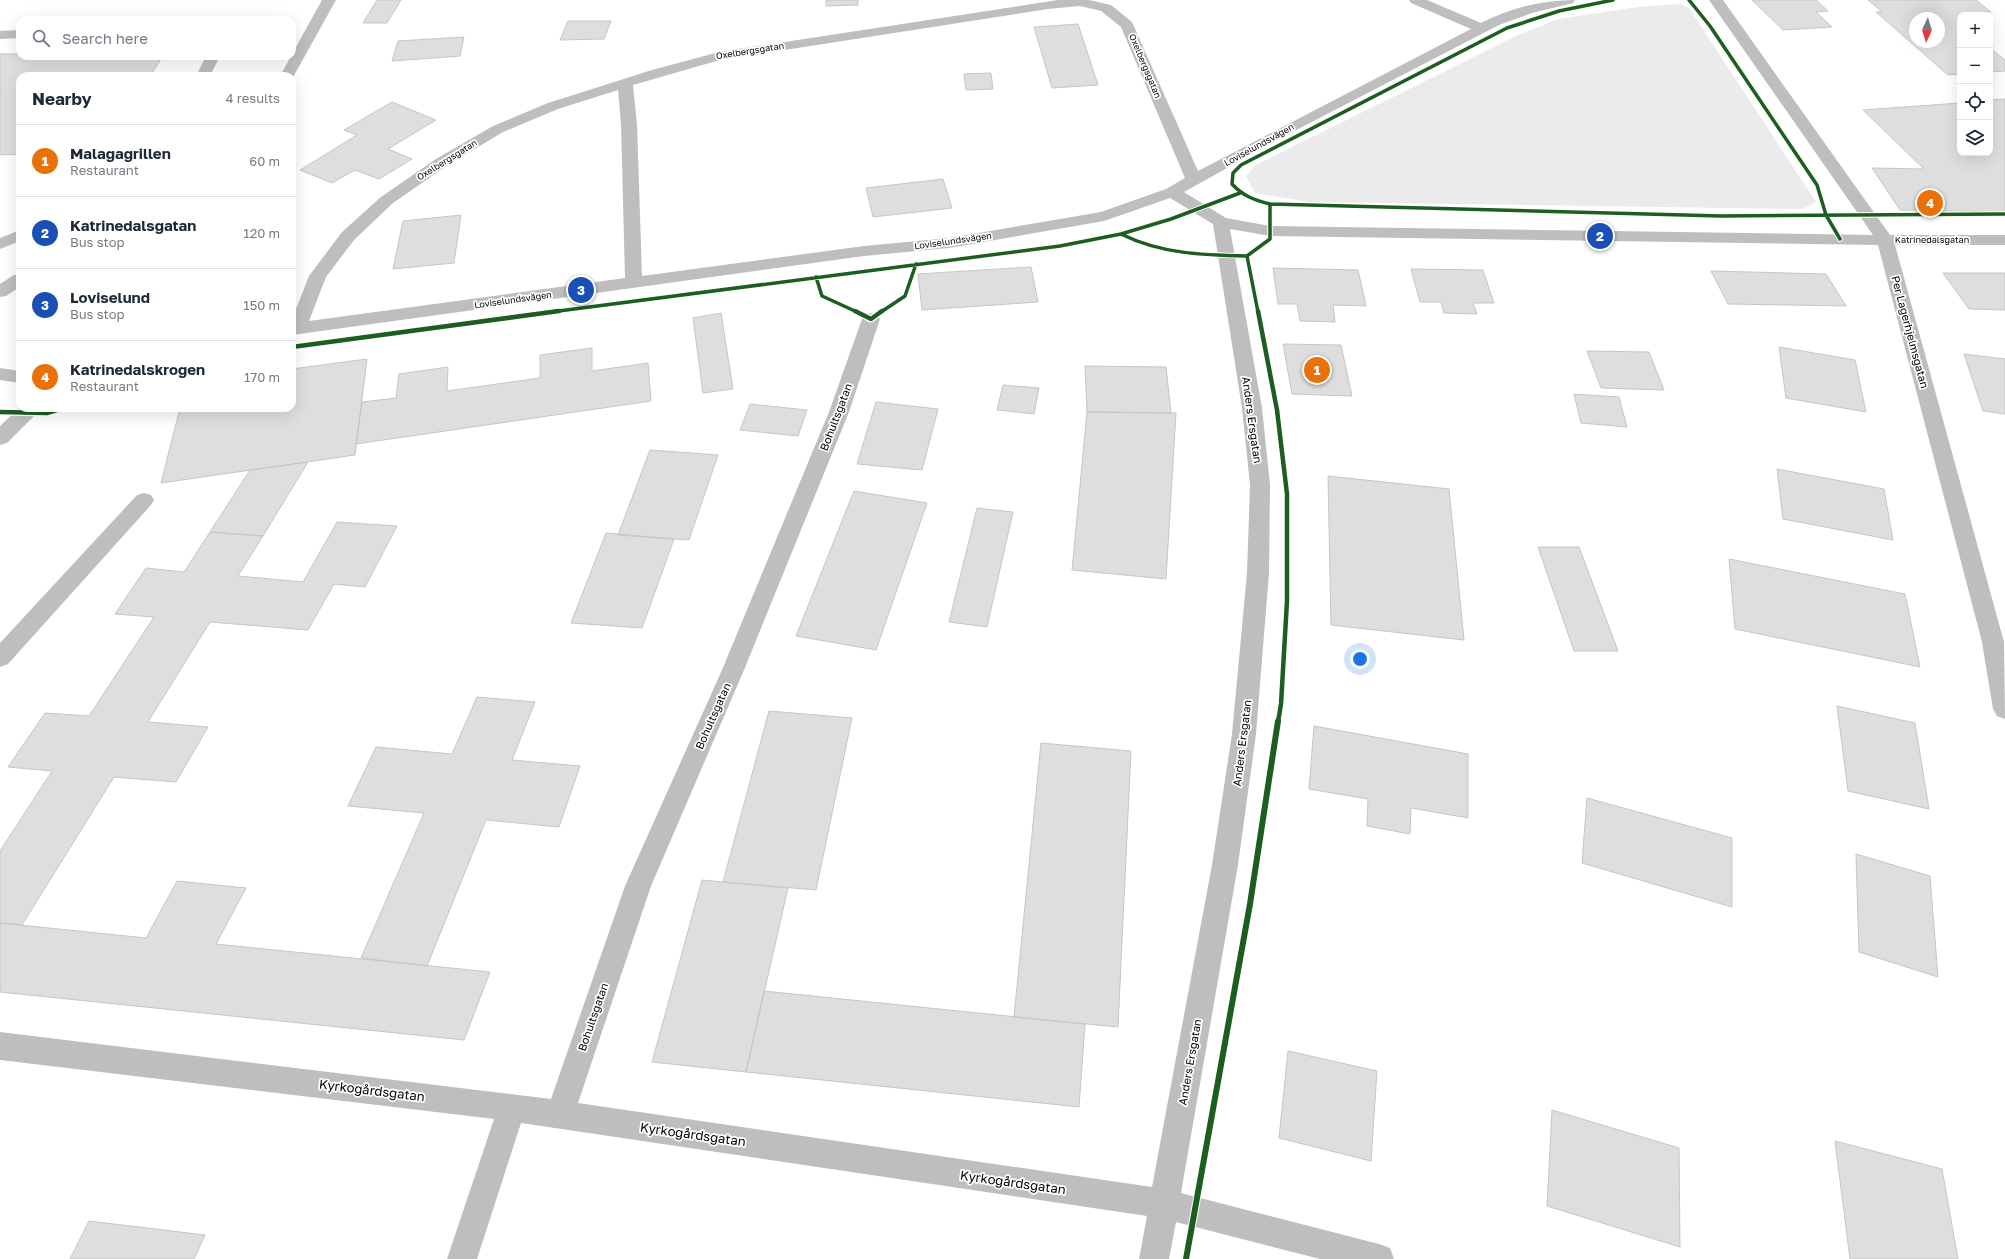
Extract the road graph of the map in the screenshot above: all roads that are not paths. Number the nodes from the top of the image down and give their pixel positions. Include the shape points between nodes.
1 (329, 0) edge
2 (1416, 0) edge
3 (1568, 0) edge
4 (1716, 0) edge
5 (1481, 28) junction
6 (16, 34) edge
7 (0, 35) edge
8 (212, 60) edge
9 (296, 60) edge
10 (296, 60) edge
11 (205, 72) edge
12 (289, 72) edge
13 (625, 83) junction
14 (1194, 180) junction
15 (1172, 192) junction
16 (1221, 222) junction
17 (16, 238) edge
18 (1885, 240) junction
19 (2005, 240) edge
20 (0, 244) edge
21 (16, 282) edge
22 (634, 283) junction
23 (0, 292) edge
24 (871, 320) dead end
25 (296, 325) edge
26 (296, 329) edge
27 (0, 374) edge
28 (16, 376) edge
29 (26, 412) edge
30 (0, 438) edge
31 (144, 500) dead end
32 (0, 658) edge
33 (2005, 709) edge
34 (0, 1046) edge
35 (512, 1107) junction
36 (560, 1115) junction
37 (1164, 1204) junction
38 (462, 1259) edge
39 (1154, 1259) edge
40 (1379, 1259) edge

1 - 10 street
2 - 5 street
3 - 5 street, Loviselundsvägen via 1527,10
4 - 18 street, Per Lagerhjelmsgatan
5 - 14 street, Loviselundsvägen via 1282,131
6 - 7 street
8 - 11 street
9 - 12 street
13 - 14 street, Oxelbergsgatan via 719,56 1080,2 1106,8 1127,25
13 - 22 street via 629,124
13 - 25 street, Oxelbergsgatan via 553,106 498,129 442,162 386,200 348,236 318,276
14 - 15 street, Loviselundsvägen
15 - 16 street, Katrinedalsgatan
15 - 22 street, Loviselundsvägen via 1104,216 949,243
16 - 18 street, Katrinedalsgatan via 1270,231
16 - 37 street, Anders Ersgatan via 1252,408 1260,485 1258,573 1244,734 1226,865
17 - 20 street
18 - 19 street, Katrinedalsgatan
18 - 33 street, Per Lagerhjelmsgatan via 1993,642
21 - 23 street
22 - 26 street, Loviselundsvägen
24 - 36 street, Bohultsgatan via 839,412 733,670 638,886
27 - 28 street
29 - 30 street
31 - 32 street
34 - 35 street, Kyrkogårdsgatan
35 - 36 street, Kyrkogårdsgatan
35 - 38 street
36 - 37 street, Kyrkogårdsgatan
37 - 39 street, Anders Ersgatan
37 - 40 street, Kyrkogårdsgatan

